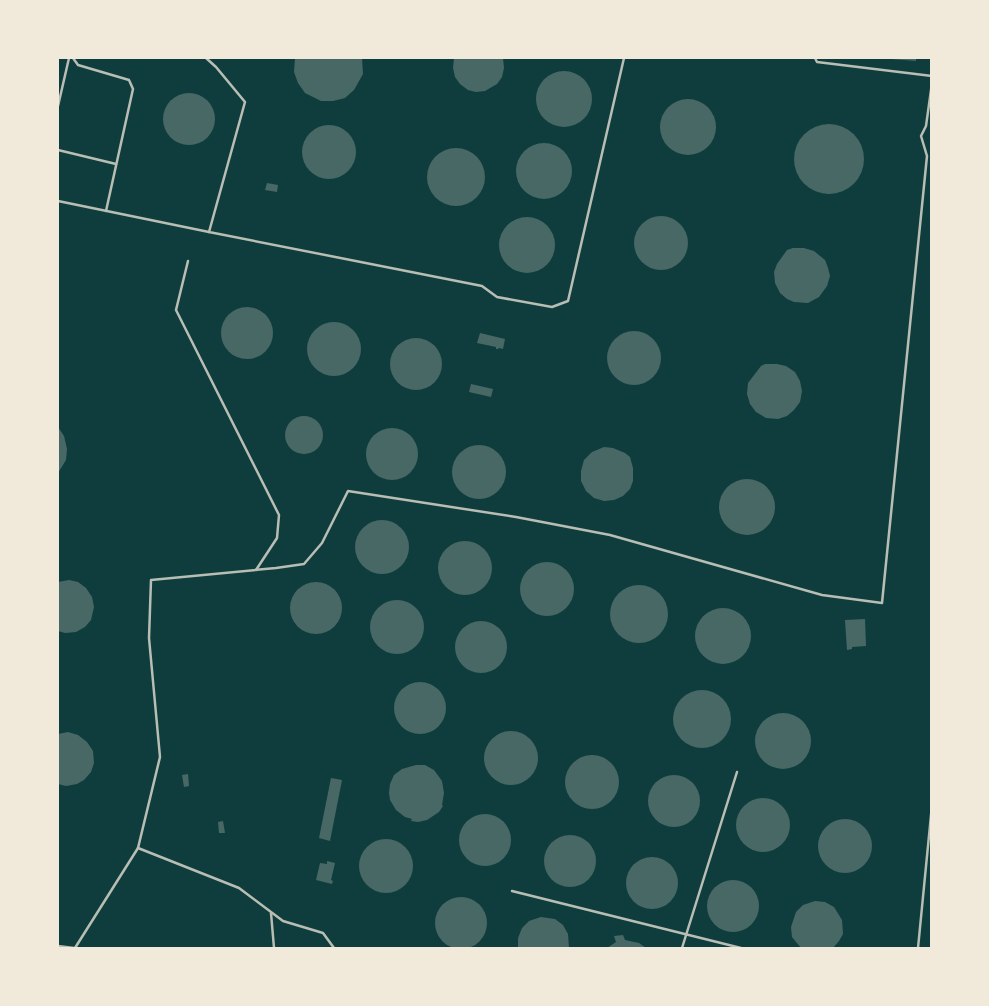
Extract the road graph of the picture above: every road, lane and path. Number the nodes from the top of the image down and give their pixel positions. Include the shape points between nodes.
1 (71, 58) edge
2 (206, 58) edge
3 (624, 58) edge
4 (815, 58) edge
5 (932, 76) edge
6 (932, 82) edge
7 (58, 106) edge
8 (58, 150) edge
9 (116, 164) junction
10 (58, 201) edge
11 (106, 211) junction
12 (209, 232) junction
13 (188, 262) dead end
14 (256, 570) junction
15 (737, 772) dead end
16 (932, 805) edge
17 (138, 848) junction
18 (512, 891) dead end
19 (271, 912) junction
20 (686, 935) junction
21 (58, 946) edge
22 (75, 948) edge
23 (274, 948) edge
24 (334, 948) edge
25 (682, 948) edge
26 (741, 948) edge
27 (918, 948) edge

1 - 7 lane
1 - 9 lane via 78,65 129,80 133,89
2 - 12 lane via 245,102
3 - 12 lane via 568,301 552,307 497,297 482,286
4 - 5 lane via 817,62
6 - 14 lane via 926,126 921,136 927,156 882,603 822,595 610,535 348,491 322,543 304,564
8 - 9 lane
9 - 11 lane
10 - 11 lane
11 - 12 lane
13 - 14 lane via 176,310 279,515 277,538
14 - 17 lane via 151,580 149,638 160,757
15 - 20 lane
16 - 27 lane
17 - 19 lane via 239,888
17 - 22 lane
18 - 20 lane
19 - 23 lane
19 - 24 lane via 283,921 323,933
20 - 25 lane
20 - 26 lane
21 - 22 lane

